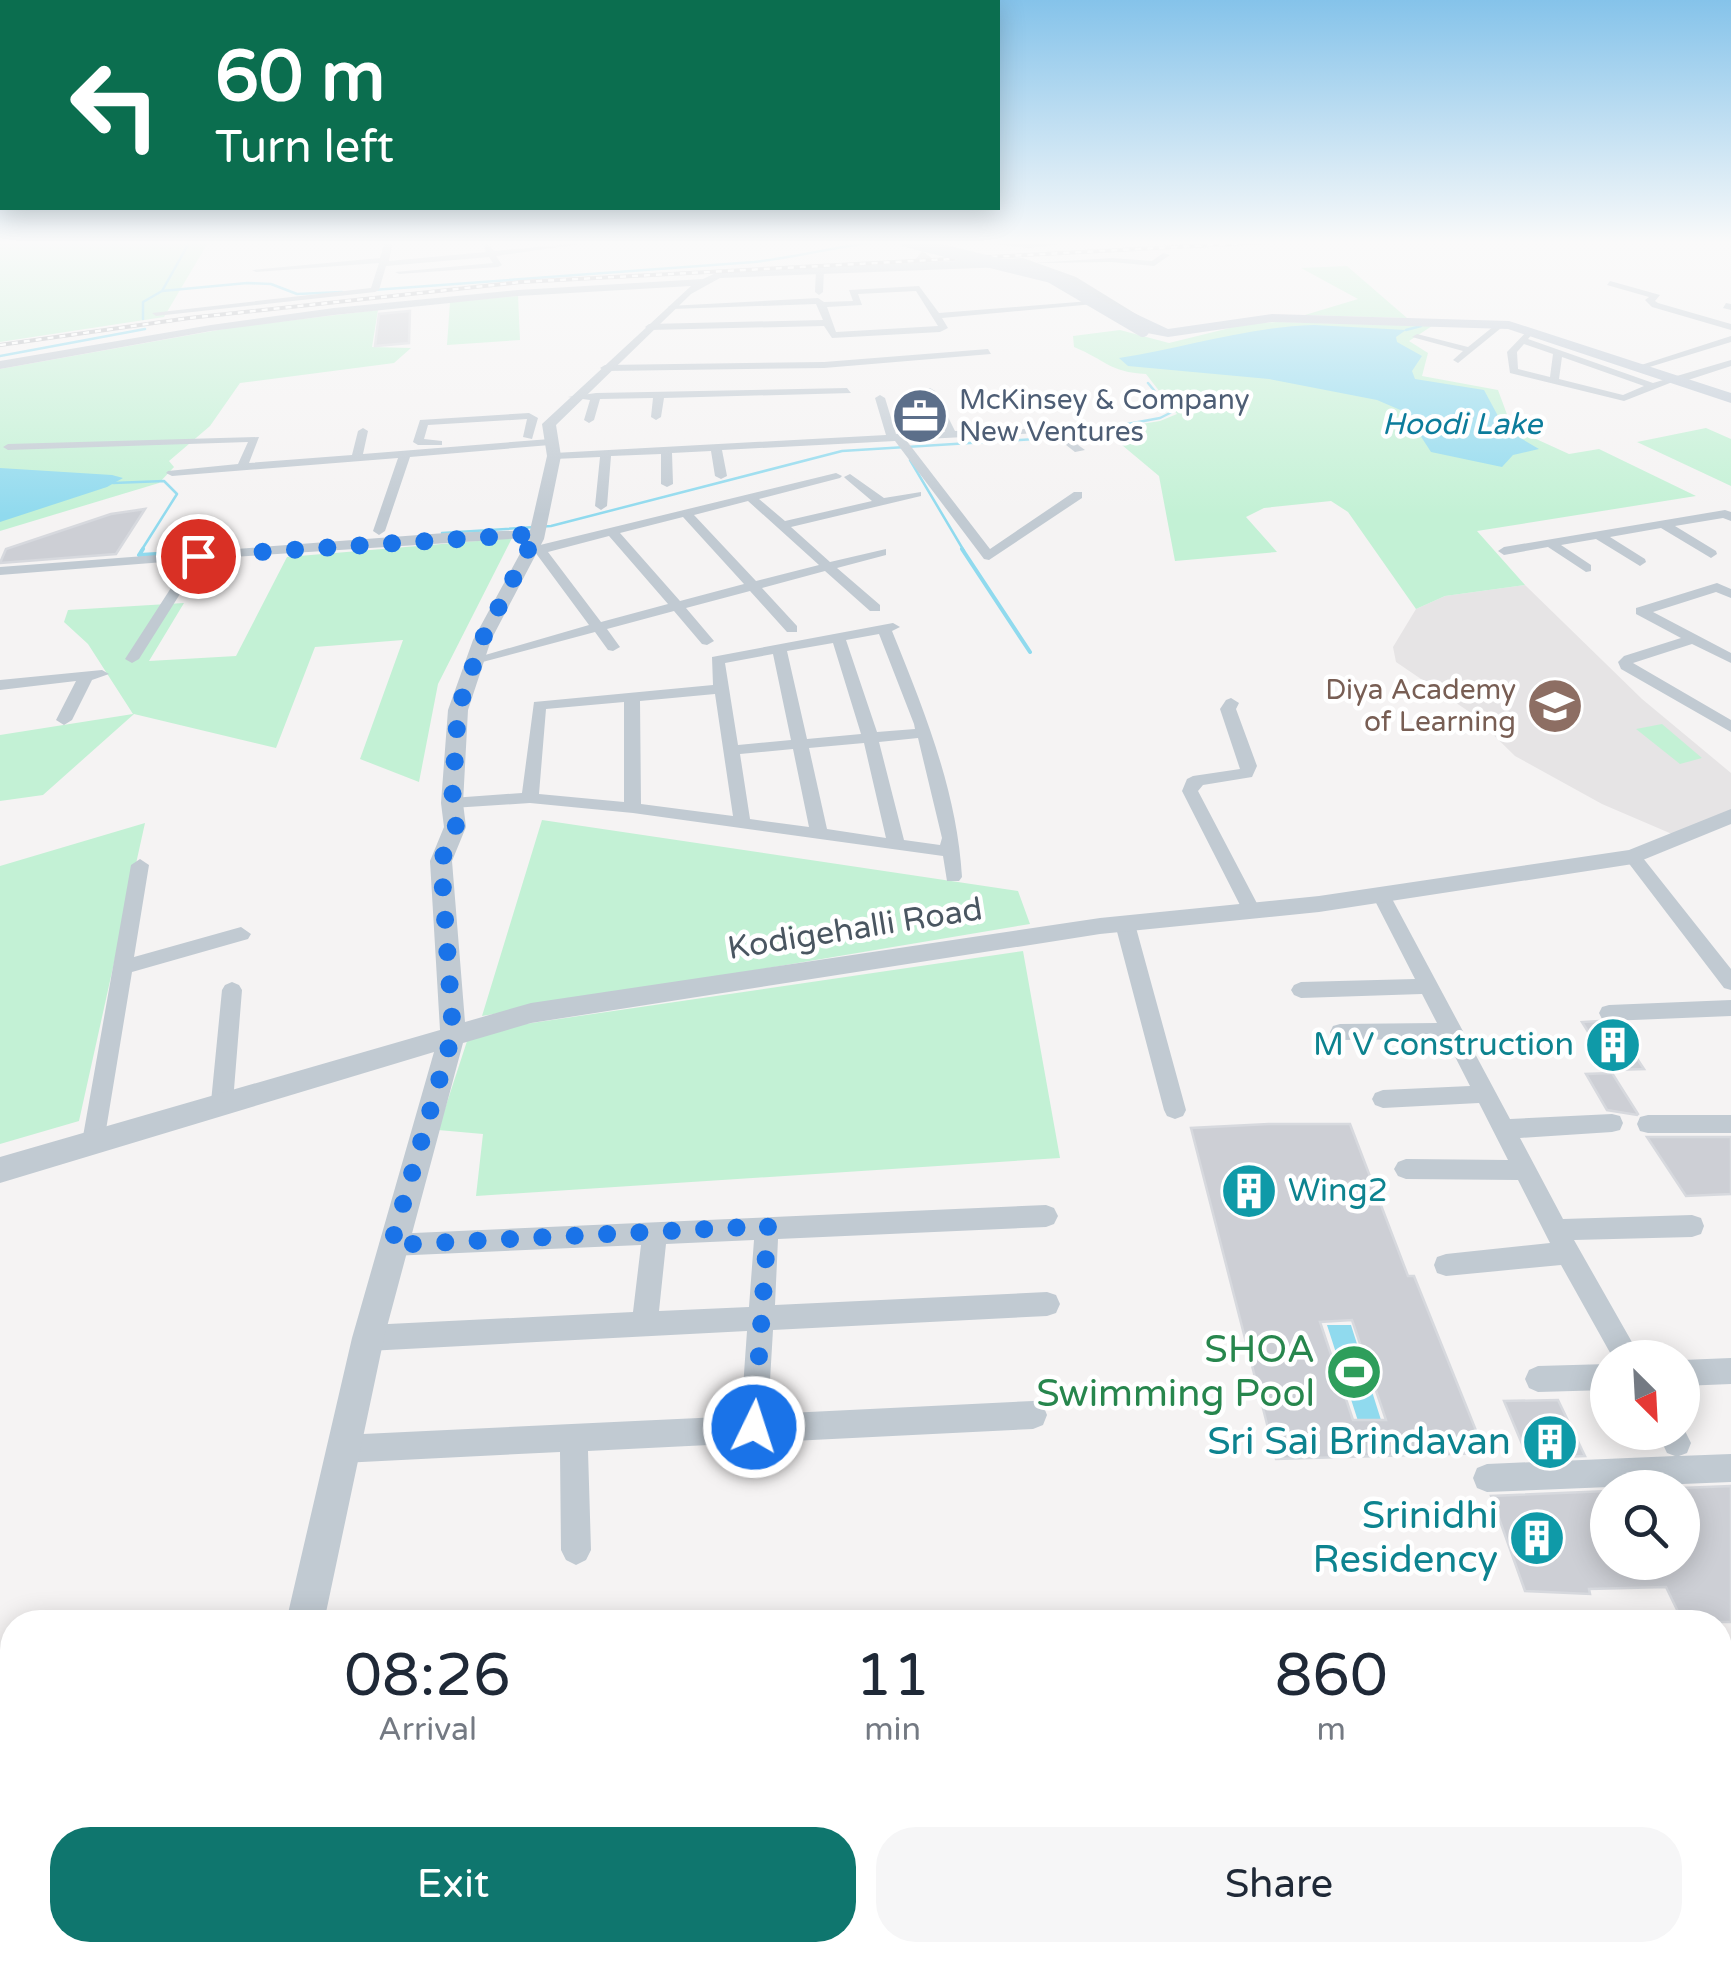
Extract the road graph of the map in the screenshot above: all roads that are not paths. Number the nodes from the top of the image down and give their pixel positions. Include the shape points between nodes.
1 (184, 333) edge
2 (643, 333) edge
3 (684, 333) edge
4 (722, 333) edge
5 (764, 333) edge
6 (799, 333) edge
7 (831, 333) edge
8 (878, 333) edge
9 (1450, 333) edge
10 (1491, 333) edge
11 (1521, 333) edge
12 (1526, 335) junction
13 (800, 337) dead end
14 (764, 338) dead end
15 (1417, 338) dead end
16 (721, 339) dead end
17 (1731, 339) edge
18 (684, 340) dead end
19 (1482, 340) junction
20 (1470, 350) junction
21 (988, 352) dead end
22 (1558, 353) junction
23 (1458, 360) dead end
24 (1731, 363) edge
25 (0, 365) edge
26 (824, 365) junction
27 (706, 366) junction
28 (747, 366) junction
29 (665, 367) junction
30 (605, 368) junction
31 (1640, 368) junction
32 (1613, 372) junction
33 (782, 379) junction
34 (1676, 379) junction
35 (1554, 381) junction
36 (825, 382) dead end
37 (744, 383) dead end
38 (702, 384) dead end
39 (1653, 386) junction
40 (1584, 388) junction
41 (660, 389) junction
42 (847, 391) dead end
43 (930, 391) dead end
44 (596, 396) junction
45 (573, 397) junction
46 (880, 398) dead end
47 (1731, 398) edge
48 (780, 408) dead end
49 (656, 418) dead end
50 (590, 420) dead end
51 (364, 431) dead end
52 (951, 434) junction
53 (528, 437) junction
54 (901, 443) junction
55 (551, 445) junction
56 (8, 447) dead end
57 (716, 447) junction
58 (666, 450) junction
59 (1079, 450) dead end
60 (606, 453) junction
61 (405, 454) junction
62 (356, 458) junction
63 (242, 467) junction
64 (172, 473) dead end
65 (720, 476) dead end
66 (668, 484) dead end
67 (917, 494) dead end
68 (1078, 495) dead end
69 (749, 496) junction
70 (881, 502) junction
71 (601, 506) dead end
72 (686, 512) junction
73 (1731, 517) edge
74 (1663, 524) junction
75 (781, 526) junction
76 (379, 530) dead end
77 (537, 530) junction
78 (612, 530) junction
79 (1598, 535) junction
80 (1550, 543) junction
81 (1504, 551) dead end
82 (881, 552) dead end
83 (1710, 554) dead end
84 (198, 556) junction
85 (1640, 562) dead end
86 (827, 566) junction
87 (1586, 568) dead end
88 (0, 571) edge
89 (754, 586) junction
90 (1726, 588) edge
91 (680, 604) junction
92 (875, 608) dead end
93 (599, 627) junction
94 (792, 629) dead end
95 (838, 637) junction
96 (1694, 640) junction
97 (707, 641) dead end
98 (612, 646) dead end
99 (780, 648) junction
100 (1731, 659) edge
101 (132, 660) dead end
102 (475, 660) junction
103 (5, 684) edge
104 (722, 689) junction
105 (632, 696) junction
106 (0, 700) edge
107 (1231, 703) dead end
108 (64, 720) dead end
109 (1731, 727) edge
110 (924, 734) junction
111 (870, 736) junction
112 (800, 743) junction
113 (731, 750) junction
114 (530, 798) junction
115 (452, 803) junction
116 (633, 808) junction
117 (1731, 816) edge
118 (742, 822) junction
119 (818, 832) junction
120 (896, 844) junction
121 (950, 848) junction
122 (1634, 857) junction
123 (140, 865) dead end
124 (953, 876) dead end
125 (1380, 895) junction
126 (1252, 910) junction
127 (1125, 924) junction
128 (242, 934) dead end
129 (123, 967) junction
130 (1731, 983) edge
131 (1430, 986) junction
132 (232, 990) dead end
133 (1301, 990) dead end
134 (1731, 1008) edge
135 (1610, 1012) dead end
136 (1454, 1031) junction
137 (1340, 1032) dead end
138 (453, 1033) junction
139 (1487, 1094) junction
140 (1383, 1099) dead end
141 (222, 1102) junction
142 (1176, 1110) dead end
143 (1612, 1123) dead end
144 (1648, 1124) dead end
145 (1731, 1124) edge
146 (1506, 1128) junction
147 (93, 1142) junction
148 (0, 1170) edge
149 (1406, 1170) dead end
150 (1526, 1170) junction
151 (1046, 1216) dead end
152 (768, 1226) junction
153 (1692, 1226) dead end
154 (1556, 1230) junction
155 (655, 1231) junction
156 (391, 1245) junction
157 (1568, 1254) junction
158 (1446, 1265) dead end
159 (1047, 1304) dead end
160 (762, 1319) junction
161 (645, 1324) junction
162 (368, 1338) junction
163 (1618, 1340) edge
164 (1731, 1371) edge
165 (1700, 1372) edge
166 (1590, 1378) edge
167 (1538, 1380) dead end
168 (1033, 1415) dead end
169 (754, 1427) junction
170 (574, 1436) junction
171 (342, 1449) junction
172 (1731, 1468) edge
173 (1487, 1478) dead end
174 (576, 1550) dead end
175 (308, 1610) edge

1 - 25 street
2 - 30 street
3 - 18 street
4 - 16 street
5 - 14 street
6 - 13 street
7 - 8 street
9 - 19 street
10 - 19 street
11 - 12 main road
12 - 22 street
12 - 31 main road
12 - 35 street via 1512,352 1513,371
15 - 20 street
17 - 31 street
19 - 20 street
20 - 23 street
21 - 26 street
22 - 32 street
22 - 35 street
24 - 34 street
26 - 33 street
26 - 36 street
27 - 28 street
27 - 29 street
27 - 38 street
28 - 33 street
28 - 37 street
29 - 30 street
29 - 41 street
30 - 45 street
31 - 34 main road
32 - 39 street
32 - 40 street
33 - 41 street via 717,400
33 - 42 street
33 - 48 street
34 - 39 street
34 - 47 main road
35 - 40 street
39 - 40 street via 1624,398
41 - 44 street
41 - 49 street
43 - 52 street
44 - 45 street
44 - 50 street
45 - 55 street via 549,424
46 - 54 street
51 - 62 street
52 - 54 street
52 - 59 street via 1040,430
53 - 53 street via 524,440 418,442 426,421 529,416
53 - 55 street
54 - 57 street
54 - 68 street via 989,556
55 - 60 street
55 - 61 street
55 - 77 street
56 - 63 street via 254,439
57 - 58 street
57 - 65 street
58 - 60 street
58 - 66 street
60 - 71 street
61 - 62 street
61 - 76 street
62 - 63 street
63 - 64 street
67 - 70 street
69 - 70 street via 843,476
69 - 72 street
69 - 75 street
70 - 75 street
72 - 78 street
72 - 89 street
73 - 74 street
74 - 79 street
74 - 83 street
75 - 86 street
77 - 84 street
77 - 102 street
78 - 91 street
78 - 93 street via 541,552
79 - 80 street
79 - 85 street
80 - 81 street
80 - 87 street
82 - 86 street
84 - 88 street
84 - 101 street
86 - 89 street
86 - 92 street
89 - 91 street
89 - 94 street
90 - 96 street via 1640,611
91 - 93 street
91 - 97 street
93 - 98 street
93 - 102 street
95 - 99 street
95 - 110 street via 888,628
95 - 111 street
96 - 100 street
96 - 109 street via 1629,659 1626,666
99 - 104 street via 717,660
99 - 112 street
102 - 115 street via 458,710
103 - 106 street
103 - 108 street via 94,675
104 - 105 street
104 - 113 street
105 - 114 street via 538,705
105 - 116 street
107 - 126 street via 1246,773 1199,780 1190,791
110 - 111 street
110 - 121 street
111 - 112 street
111 - 120 street
112 - 113 street
112 - 119 street
113 - 118 street
114 - 115 street
114 - 116 street
115 - 138 street via 456,827 441,861
116 - 118 street
117 - 122 street, Kodigehalli Road
118 - 119 street
119 - 120 street
120 - 121 street
121 - 124 street
122 - 125 street, Kodigehalli Road
122 - 130 street
123 - 129 street
125 - 126 street, Kodigehalli Road
125 - 131 street
126 - 127 street, Kodigehalli Road
127 - 138 street, Kodigehalli Road via 531,1013
127 - 142 street
128 - 129 street
129 - 147 street
131 - 133 street
131 - 136 street
132 - 141 street
134 - 135 street
136 - 137 street
136 - 139 street
138 - 141 street, Kodigehalli Road
138 - 156 street
139 - 140 street
139 - 146 street
141 - 147 street, Kodigehalli Road
143 - 146 street
144 - 145 street
146 - 150 street
147 - 148 street, Kodigehalli Road
149 - 150 street
150 - 154 street
151 - 152 street
152 - 155 street
152 - 160 street
153 - 154 street
154 - 157 street
155 - 156 street
155 - 161 street
156 - 162 street
157 - 158 street
157 - 163 street
159 - 160 street
160 - 161 street
160 - 169 street
161 - 162 street
162 - 171 street
164 - 165 street
166 - 167 street
168 - 169 street
169 - 170 street
170 - 171 street
170 - 174 street
171 - 175 street
172 - 173 street

